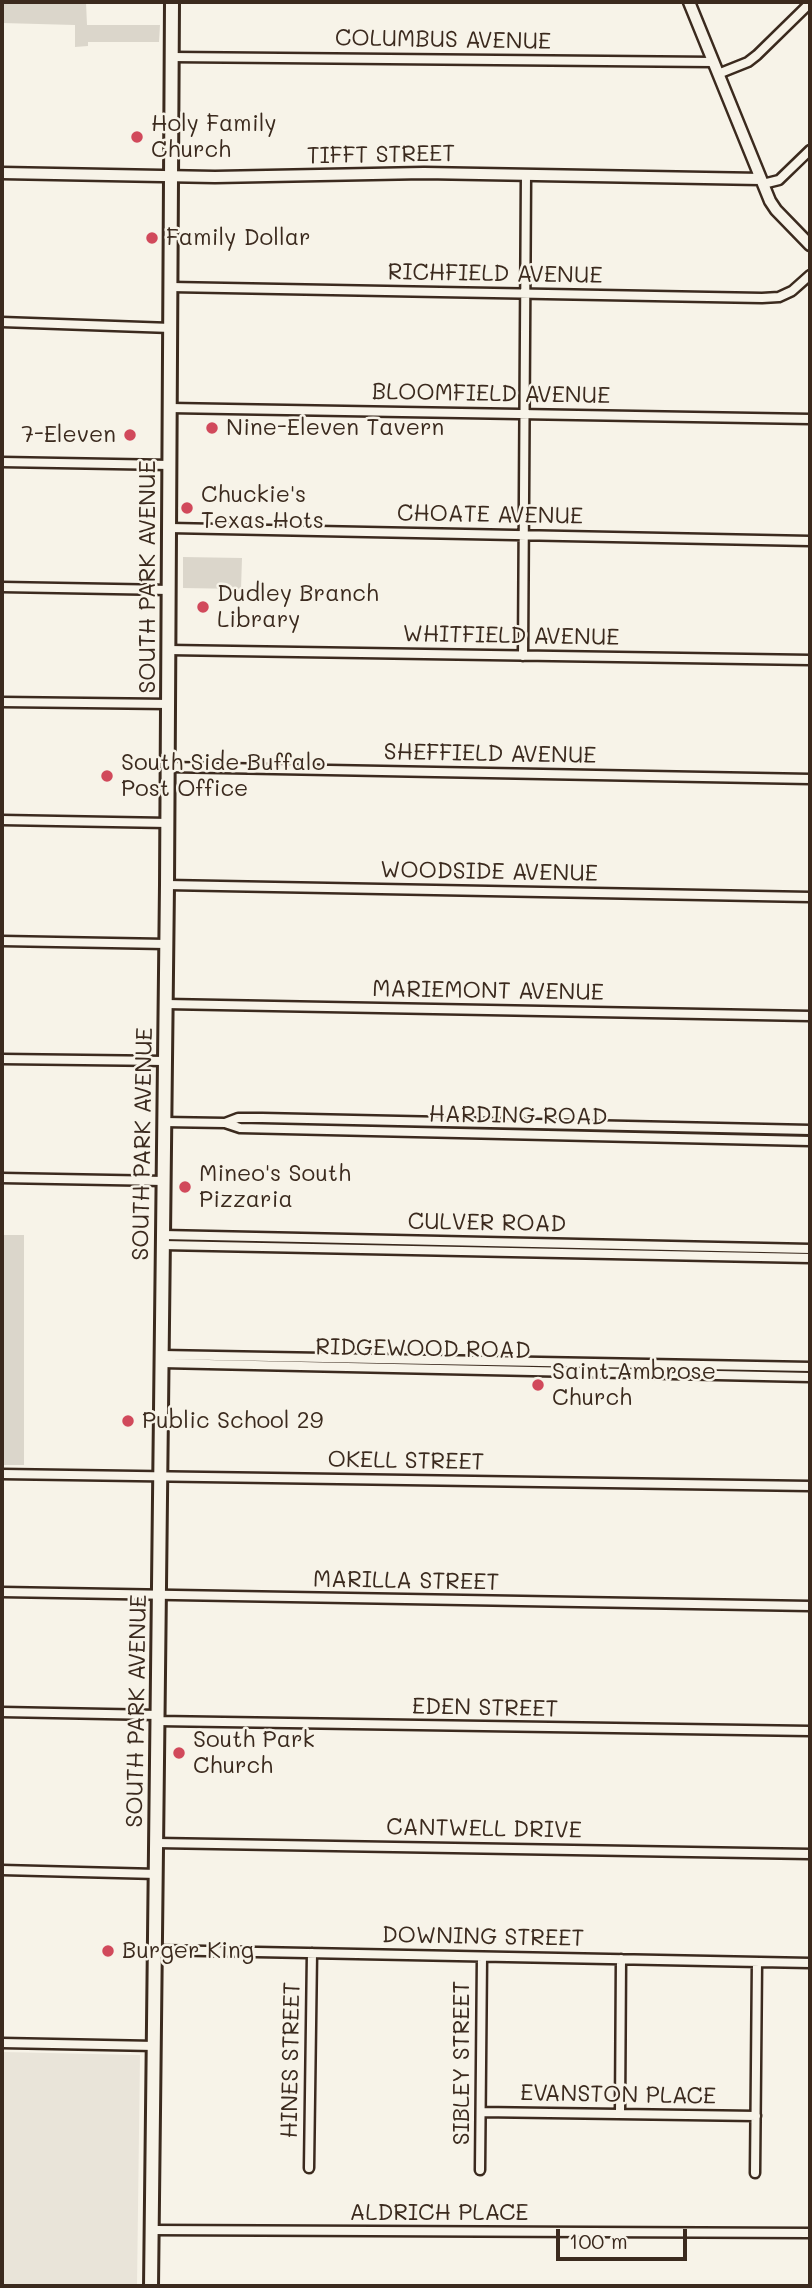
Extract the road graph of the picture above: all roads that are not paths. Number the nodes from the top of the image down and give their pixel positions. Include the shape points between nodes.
1 (172, 2) edge
2 (689, 2) edge
3 (810, 3) edge
4 (172, 57) junction
5 (713, 62) junction
6 (718, 74) junction
7 (810, 150) edge
8 (2, 173) edge
9 (526, 174) junction
10 (171, 176) junction
11 (762, 182) junction
12 (810, 245) edge
13 (810, 275) edge
14 (171, 287) junction
15 (527, 294) junction
16 (2, 322) edge
17 (171, 327) junction
18 (170, 408) junction
19 (525, 413) junction
20 (810, 419) edge
21 (2, 462) edge
22 (170, 465) junction
23 (170, 528) junction
24 (525, 535) junction
25 (810, 541) edge
26 (2, 587) edge
27 (170, 590) junction
28 (169, 650) junction
29 (523, 656) junction
30 (810, 660) edge
31 (2, 702) edge
32 (169, 704) junction
33 (168, 767) junction
34 (810, 779) edge
35 (2, 820) edge
36 (168, 823) junction
37 (167, 885) junction
38 (810, 897) edge
39 (2, 941) edge
40 (166, 944) junction
41 (166, 1004) junction
42 (810, 1016) edge
43 (2, 1059) edge
44 (165, 1061) junction
45 (386, 1121) junction
46 (164, 1122) junction
47 (225, 1123) junction
48 (488, 1123) junction
49 (585, 1125) junction
50 (686, 1127) junction
51 (788, 1129) junction
52 (810, 1130) edge
53 (385, 1132) junction
54 (488, 1135) junction
55 (585, 1136) junction
56 (686, 1139) junction
57 (788, 1140) junction
58 (810, 1141) edge
59 (2, 1178) edge
60 (164, 1181) junction
61 (163, 1240) junction
62 (810, 1249) edge
63 (810, 1258) edge
64 (162, 1359) junction
65 (810, 1367) edge
66 (692, 1370) junction
67 (810, 1377) edge
68 (2, 1474) edge
69 (160, 1477) junction
70 (810, 1486) edge
71 (2, 1592) edge
72 (159, 1596) junction
73 (810, 1606) edge
74 (2, 1712) edge
75 (158, 1718) junction
76 (810, 1731) edge
77 (157, 1843) junction
78 (810, 1854) edge
79 (2, 1870) edge
80 (156, 1874) junction
81 (156, 1950) junction
82 (312, 1953) junction
83 (482, 1957) junction
84 (621, 1959) junction
85 (757, 1962) junction
86 (810, 1963) edge
87 (2, 2043) edge
88 (155, 2046) junction
89 (481, 2112) junction
90 (620, 2114) junction
91 (756, 2116) junction
92 (309, 2168) dead end
93 (480, 2170) dead end
94 (755, 2173) dead end
95 (152, 2230) junction
96 (810, 2233) edge
97 (151, 2286) edge

1 - 4 main road, SOUTH PARK AVENUE
2 - 5 street
3 - 6 street via 748,62
4 - 5 street, COLUMBUS AVENUE
4 - 10 main road, SOUTH PARK AVENUE
5 - 6 street
6 - 11 street
7 - 11 street via 779,180
8 - 10 street, TIFFT STREET
9 - 10 street, TIFFT STREET
9 - 11 street, TIFFT STREET
9 - 15 street
10 - 14 main road, SOUTH PARK AVENUE
11 - 12 street via 776,210
13 - 15 street, RICHFIELD AVENUE via 779,297
14 - 15 street, RICHFIELD AVENUE
14 - 17 main road, SOUTH PARK AVENUE
15 - 19 street
16 - 17 street
17 - 18 main road, SOUTH PARK AVENUE
18 - 19 street, BLOOMFIELD AVENUE
18 - 22 main road, SOUTH PARK AVENUE
19 - 20 street, BLOOMFIELD AVENUE
19 - 24 street
21 - 22 street
22 - 23 main road, SOUTH PARK AVENUE
23 - 24 street, CHOATE AVENUE
23 - 27 main road, SOUTH PARK AVENUE
24 - 25 street, CHOATE AVENUE
24 - 29 street
26 - 27 street
27 - 28 main road, SOUTH PARK AVENUE
28 - 29 street, WHITFIELD AVENUE
28 - 32 main road, SOUTH PARK AVENUE
29 - 30 street, WHITFIELD AVENUE
31 - 32 street
32 - 33 main road, SOUTH PARK AVENUE
33 - 34 street, SHEFFIELD AVENUE
33 - 36 main road, SOUTH PARK AVENUE
35 - 36 street
36 - 37 main road, SOUTH PARK AVENUE
37 - 38 street, WOODSIDE AVENUE
37 - 40 main road, SOUTH PARK AVENUE
39 - 40 street
40 - 41 main road, SOUTH PARK AVENUE
41 - 42 street, MARIEMONT AVENUE
41 - 44 main road, SOUTH PARK AVENUE
43 - 44 street
44 - 46 main road, SOUTH PARK AVENUE
45 - 47 street, HARDING ROAD via 238,1118
45 - 48 street, HARDING ROAD
45 - 53 street
46 - 47 street, HARDING ROAD
46 - 60 main road, SOUTH PARK AVENUE
47 - 53 street, HARDING ROAD via 240,1128
48 - 49 street, HARDING ROAD
48 - 54 street
49 - 50 street, HARDING ROAD
49 - 55 street
50 - 51 street, HARDING ROAD
50 - 56 street
51 - 52 street, HARDING ROAD
51 - 57 street
53 - 54 street, HARDING ROAD
54 - 55 street, HARDING ROAD
55 - 56 street, HARDING ROAD
56 - 57 street, HARDING ROAD
57 - 58 street, HARDING ROAD
59 - 60 street
60 - 61 main road, SOUTH PARK AVENUE
61 - 62 street, CULVER ROAD
61 - 63 street, CULVER ROAD
61 - 64 main road, SOUTH PARK AVENUE
64 - 66 street, RIDGEWOOD ROAD
64 - 69 main road, SOUTH PARK AVENUE
65 - 66 street, RIDGEWOOD ROAD
66 - 67 street, RIDGEWOOD ROAD
68 - 69 street, OKELL STREET
69 - 70 street, OKELL STREET
69 - 72 main road, SOUTH PARK AVENUE
71 - 72 street, MARILLA STREET
72 - 73 street, MARILLA STREET
72 - 75 main road, SOUTH PARK AVENUE
74 - 75 street, EDEN STREET
75 - 76 street, EDEN STREET
75 - 77 main road, SOUTH PARK AVENUE
77 - 78 street, CANTWELL DRIVE
77 - 80 main road, SOUTH PARK AVENUE
79 - 80 street
80 - 81 main road, SOUTH PARK AVENUE
81 - 82 street, DOWNING STREET
81 - 88 main road, SOUTH PARK AVENUE
82 - 83 street, DOWNING STREET
82 - 92 street, HINES STREET
83 - 84 street, DOWNING STREET
83 - 89 street, SIBLEY STREET
84 - 85 street, DOWNING STREET
84 - 90 street
85 - 86 street, DOWNING STREET
85 - 91 street
87 - 88 street
88 - 95 main road, SOUTH PARK AVENUE
89 - 90 street, EVANSTON PLACE
89 - 93 street, SIBLEY STREET
90 - 91 street, EVANSTON PLACE
91 - 94 street
95 - 96 street, ALDRICH PLACE
95 - 97 main road, SOUTH PARK AVENUE

